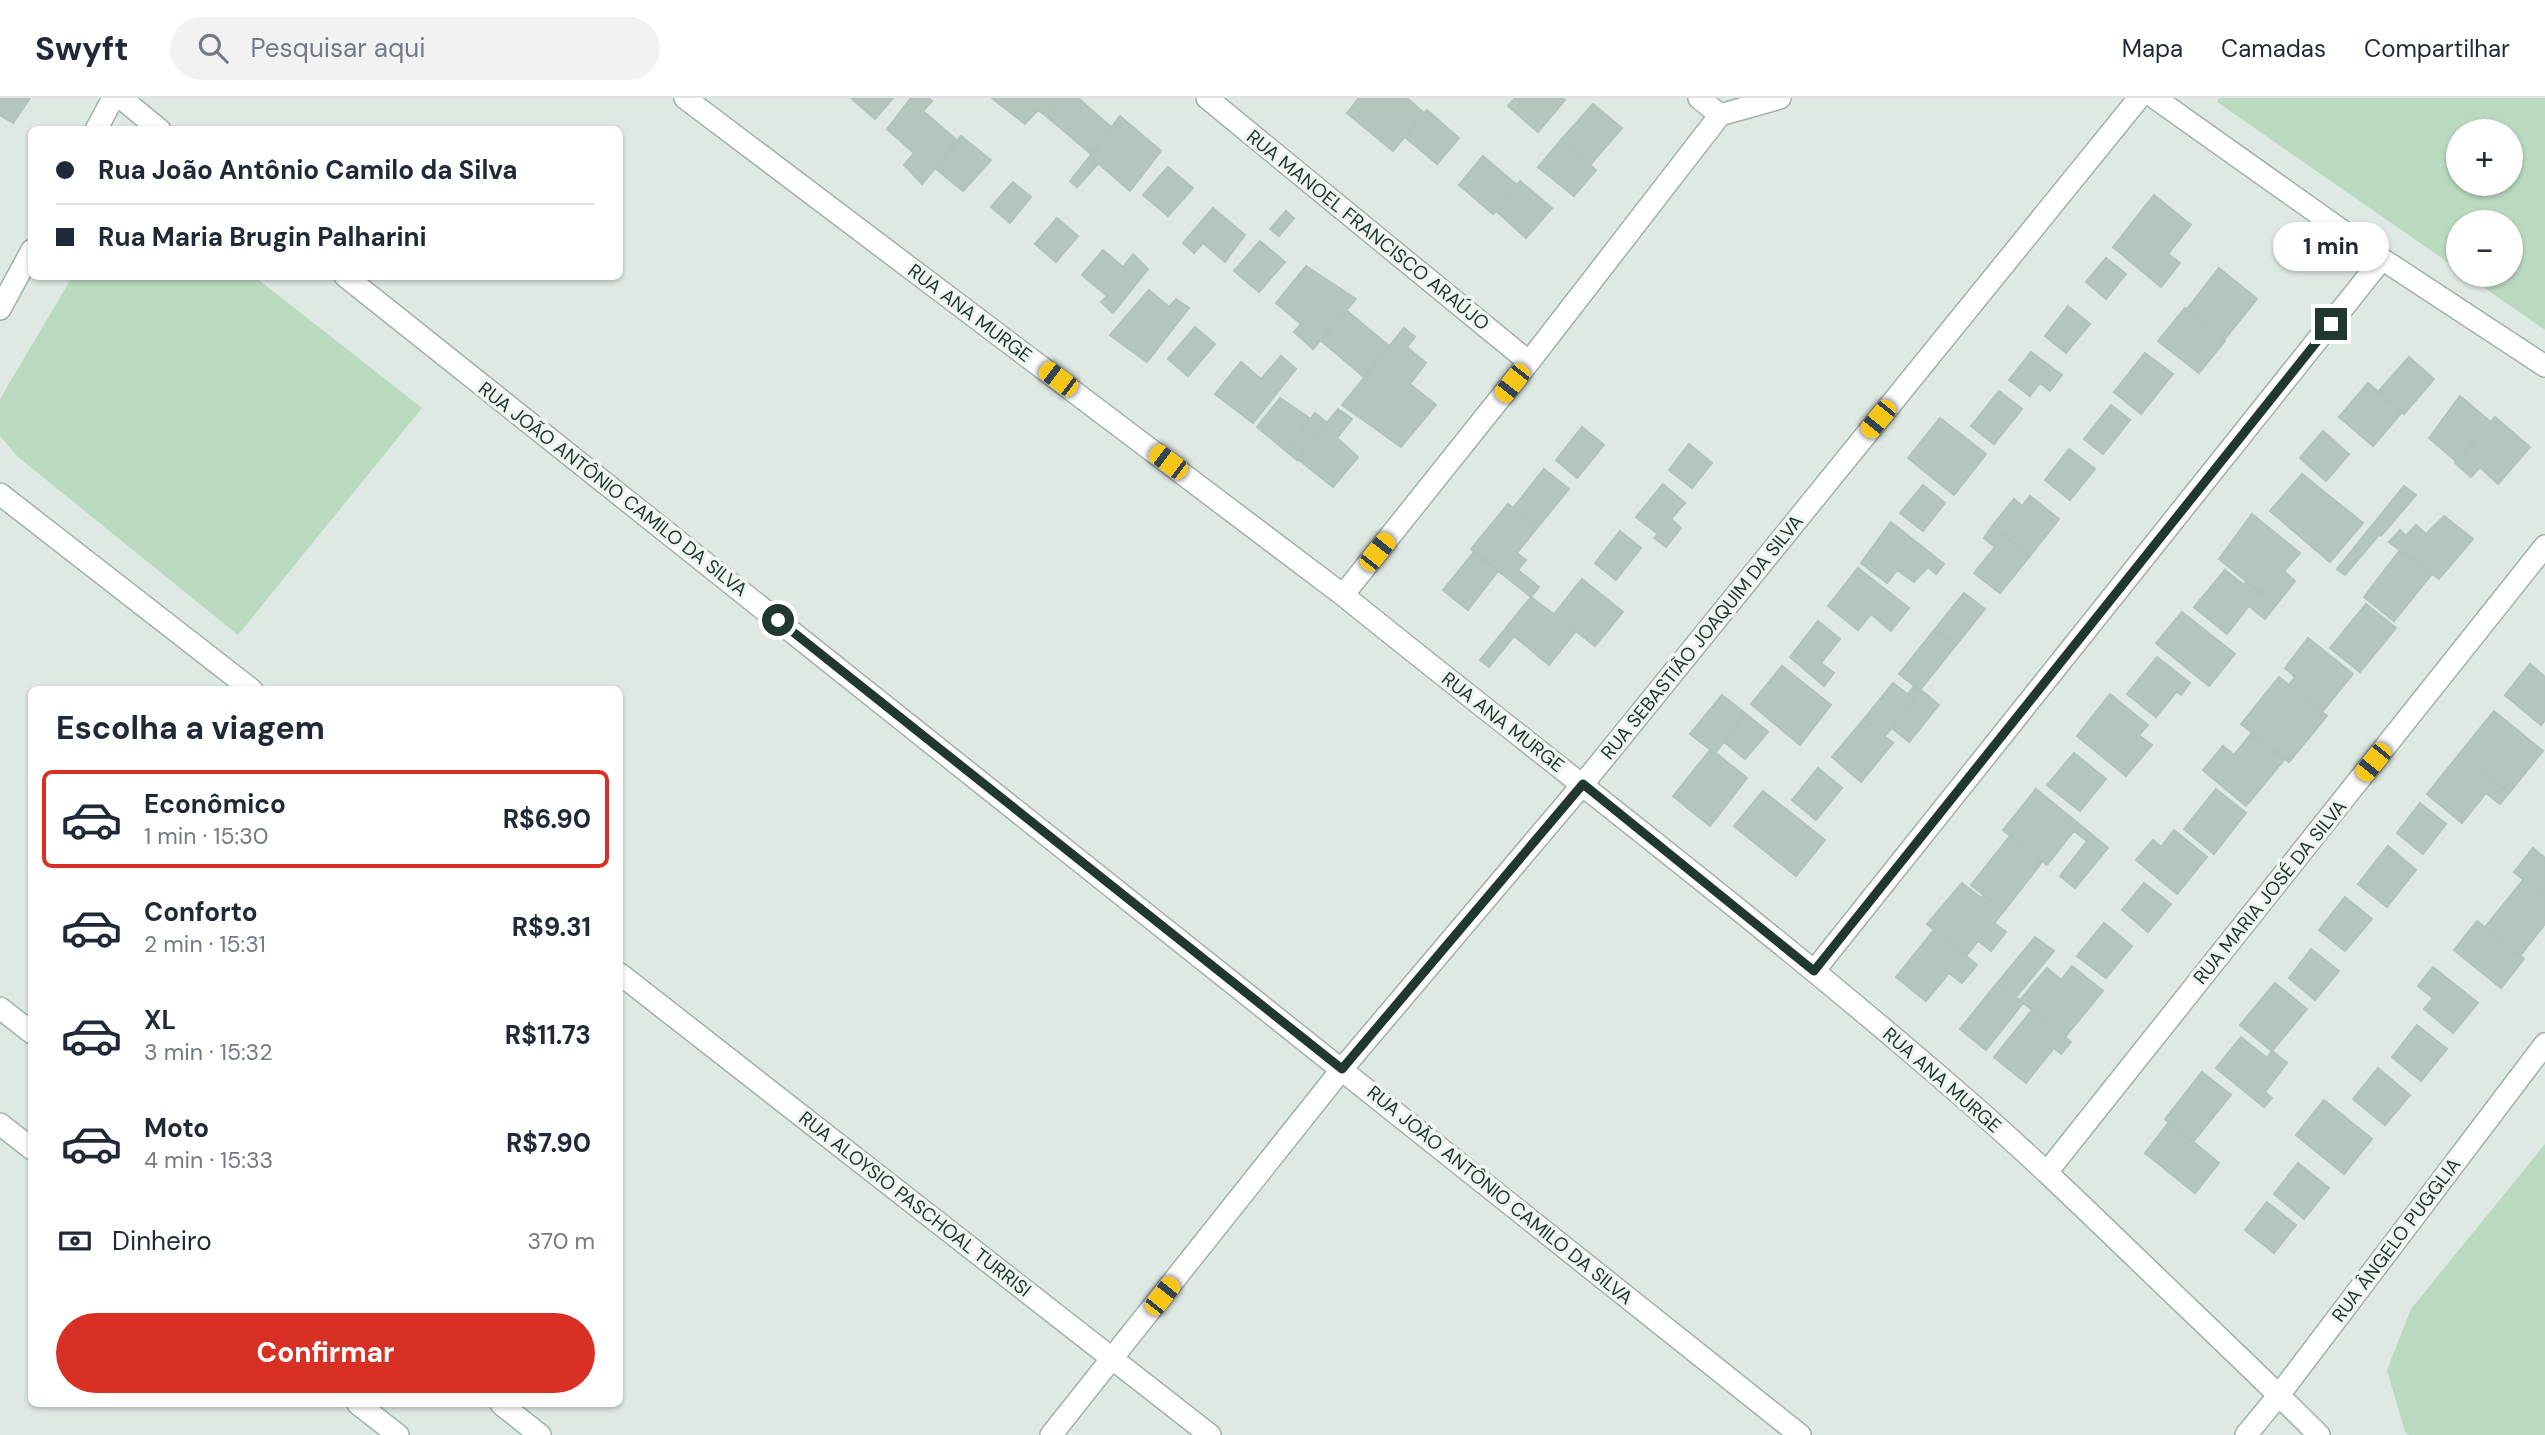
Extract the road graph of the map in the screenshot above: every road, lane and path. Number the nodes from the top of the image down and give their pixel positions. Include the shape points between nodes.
1 (113, 98) edge
2 (121, 98) edge
3 (685, 98) edge
4 (1207, 98) edge
5 (1699, 98) edge
6 (1780, 98) edge
7 (2139, 98) edge
8 (2155, 98) edge
9 (1720, 115) junction
10 (98, 126) edge
11 (155, 126) edge
12 (28, 257) edge
13 (2382, 259) junction
14 (350, 280) edge
15 (0, 309) edge
16 (1529, 362) junction
17 (2545, 366) edge
18 (0, 494) edge
19 (2545, 546) edge
20 (1343, 594) junction
21 (248, 686) edge
22 (1583, 784) junction
23 (1814, 971) junction
24 (623, 976) edge
25 (0, 1008) edge
26 (28, 1030) edge
27 (2545, 1044) edge
28 (1342, 1069) junction
29 (0, 1125) edge
30 (28, 1146) edge
31 (2046, 1172) junction
32 (1113, 1357) junction
33 (2279, 1395) junction
34 (362, 1407) edge
35 (504, 1407) edge
36 (398, 1435) edge
37 (540, 1435) edge
38 (1051, 1435) edge
39 (1210, 1435) edge
40 (1800, 1435) edge
41 (2246, 1435) edge
42 (2319, 1435) edge

1 - 10 street
2 - 11 street
3 - 20 street, RUA ANA MURGE
4 - 16 street, RUA MANOEL FRANCISCO ARAÚJO
5 - 9 street
6 - 9 street
7 - 22 street, RUA SEBASTIÃO JOAQUIM DA SILVA
8 - 13 street
9 - 16 street
12 - 15 street
13 - 17 street
13 - 23 street
14 - 28 street, RUA JOÃO ANTÔNIO CAMILO DA SILVA
16 - 20 street
18 - 21 street
19 - 31 street, RUA MARIA JOSÉ DA SILVA
20 - 22 street, RUA ANA MURGE
22 - 23 street, RUA ANA MURGE
22 - 28 street, RUA SEBASTIÃO JOAQUIM DA SILVA
23 - 31 street, RUA ANA MURGE
24 - 32 street, RUA ALOYSIO PASCHOAL TURRISI
25 - 26 street
27 - 33 street, RUA ÂNGELO PUGGLIA
28 - 32 street, RUA SEBASTIÃO JOAQUIM DA SILVA
28 - 40 street, RUA JOÃO ANTÔNIO CAMILO DA SILVA
29 - 30 street
31 - 33 street, RUA ANA MURGE
32 - 38 street, RUA SEBASTIÃO JOAQUIM DA SILVA
32 - 39 street, RUA ALOYSIO PASCHOAL TURRISI
33 - 41 street, RUA ÂNGELO PUGGLIA
33 - 42 street, RUA ANA MURGE
34 - 36 street
35 - 37 street

